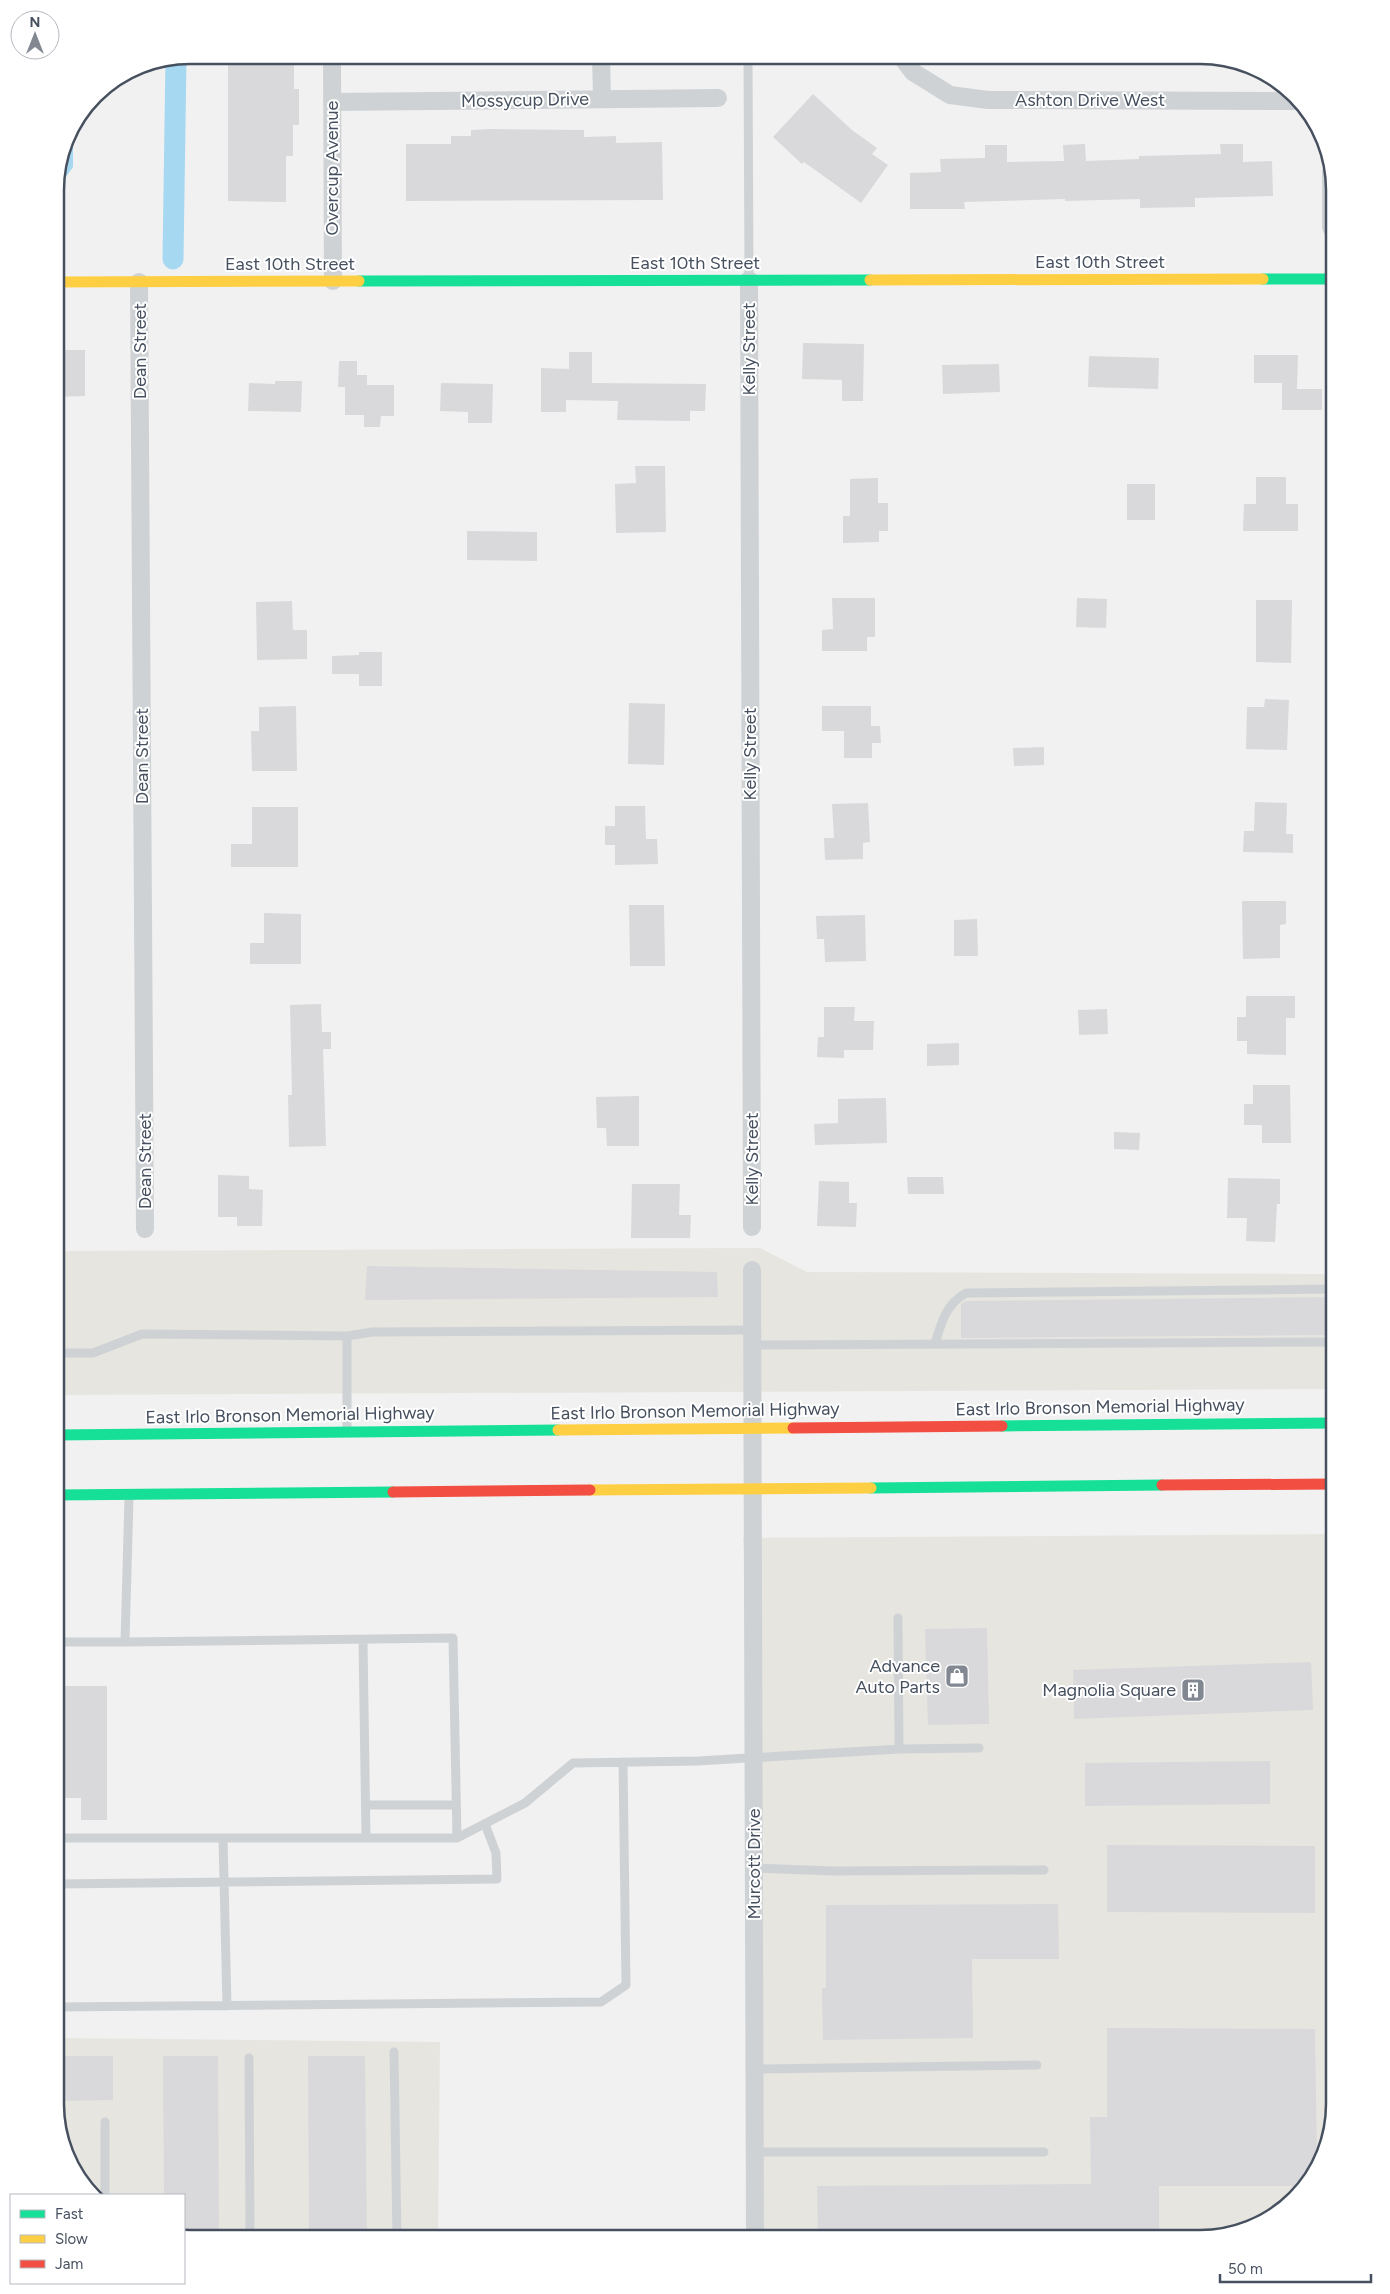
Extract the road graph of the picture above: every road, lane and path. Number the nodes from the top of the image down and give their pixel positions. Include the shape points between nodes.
1 (332, 64) edge
2 (601, 64) edge
3 (748, 64) edge
4 (906, 64) edge
5 (718, 98) dead end
6 (602, 99) junction
7 (1289, 101) edge
8 (332, 102) junction
9 (1326, 279) edge
10 (749, 280) junction
11 (333, 281) junction
12 (64, 282) edge
13 (139, 282) junction
14 (752, 1227) dead end
15 (145, 1229) dead end
16 (752, 1270) dead end
17 (1326, 1289) edge
18 (347, 1336) junction
19 (752, 1338) junction
20 (1326, 1342) edge
21 (934, 1344) junction
22 (64, 1353) edge
23 (1326, 1423) edge
24 (753, 1428) junction
25 (347, 1432) junction
26 (64, 1434) edge
27 (1326, 1484) edge
28 (753, 1488) junction
29 (130, 1494) junction
30 (64, 1495) edge
31 (898, 1618) dead end
32 (363, 1640) junction
33 (64, 1642) edge
34 (125, 1642) junction
35 (979, 1748) dead end
36 (900, 1749) junction
37 (754, 1756) junction
38 (623, 1762) junction
39 (366, 1805) junction
40 (456, 1805) junction
41 (485, 1824) junction
42 (64, 1838) edge
43 (223, 1838) junction
44 (366, 1838) junction
45 (457, 1838) junction
46 (754, 1868) junction
47 (1044, 1870) dead end
48 (225, 1882) junction
49 (64, 1884) edge
50 (227, 2006) junction
51 (64, 2008) edge
52 (394, 2052) dead end
53 (249, 2058) dead end
54 (1037, 2065) dead end
55 (755, 2069) junction
56 (104, 2122) dead end
57 (754, 2152) junction
58 (1044, 2152) dead end
59 (104, 2194) edge
60 (250, 2230) edge
61 (397, 2230) edge
62 (754, 2230) edge

1 - 8 street, Overcup Avenue
2 - 6 street
3 - 10 lane
4 - 7 street, Ashton Drive West via 912,72 950,95 988,100
5 - 6 street, Mossycup Drive
6 - 8 street, Mossycup Drive
8 - 11 street, Overcup Avenue
9 - 10 main road, East 10th Street
10 - 11 main road, East 10th Street
10 - 14 street, Kelly Street
11 - 13 main road, East 10th Street
12 - 13 main road, East 10th Street
13 - 15 street, Dean Street
16 - 19 street
17 - 21 lane via 966,1293 949,1306
18 - 19 lane via 372,1332
18 - 22 lane via 142,1334 93,1353
18 - 25 lane
19 - 21 lane
19 - 24 street
20 - 21 lane
23 - 24 main road, East Irlo Bronson Memorial Highway
24 - 25 main road, East Irlo Bronson Memorial Highway
24 - 28 street
25 - 26 main road, East Irlo Bronson Memorial Highway
27 - 28 main road
28 - 29 main road
28 - 37 street, Murcott Drive
29 - 30 main road
29 - 34 lane
31 - 36 lane
32 - 34 lane
32 - 39 lane
32 - 40 lane via 453,1638
33 - 34 lane
35 - 36 lane
36 - 37 lane
37 - 38 lane
37 - 46 street, Murcott Drive
38 - 41 lane via 573,1763 525,1803
38 - 50 lane via 626,1985 601,2002
39 - 40 lane
39 - 44 lane
40 - 45 lane
41 - 45 lane
41 - 48 lane via 496,1853 497,1879
42 - 43 lane
43 - 44 lane
43 - 48 lane
44 - 45 lane
46 - 47 lane
46 - 55 street, Murcott Drive
48 - 49 lane
48 - 50 lane
50 - 51 lane
52 - 61 lane
53 - 60 lane
54 - 55 lane
55 - 57 street, Murcott Drive
56 - 59 lane
57 - 58 lane
57 - 62 street, Murcott Drive

